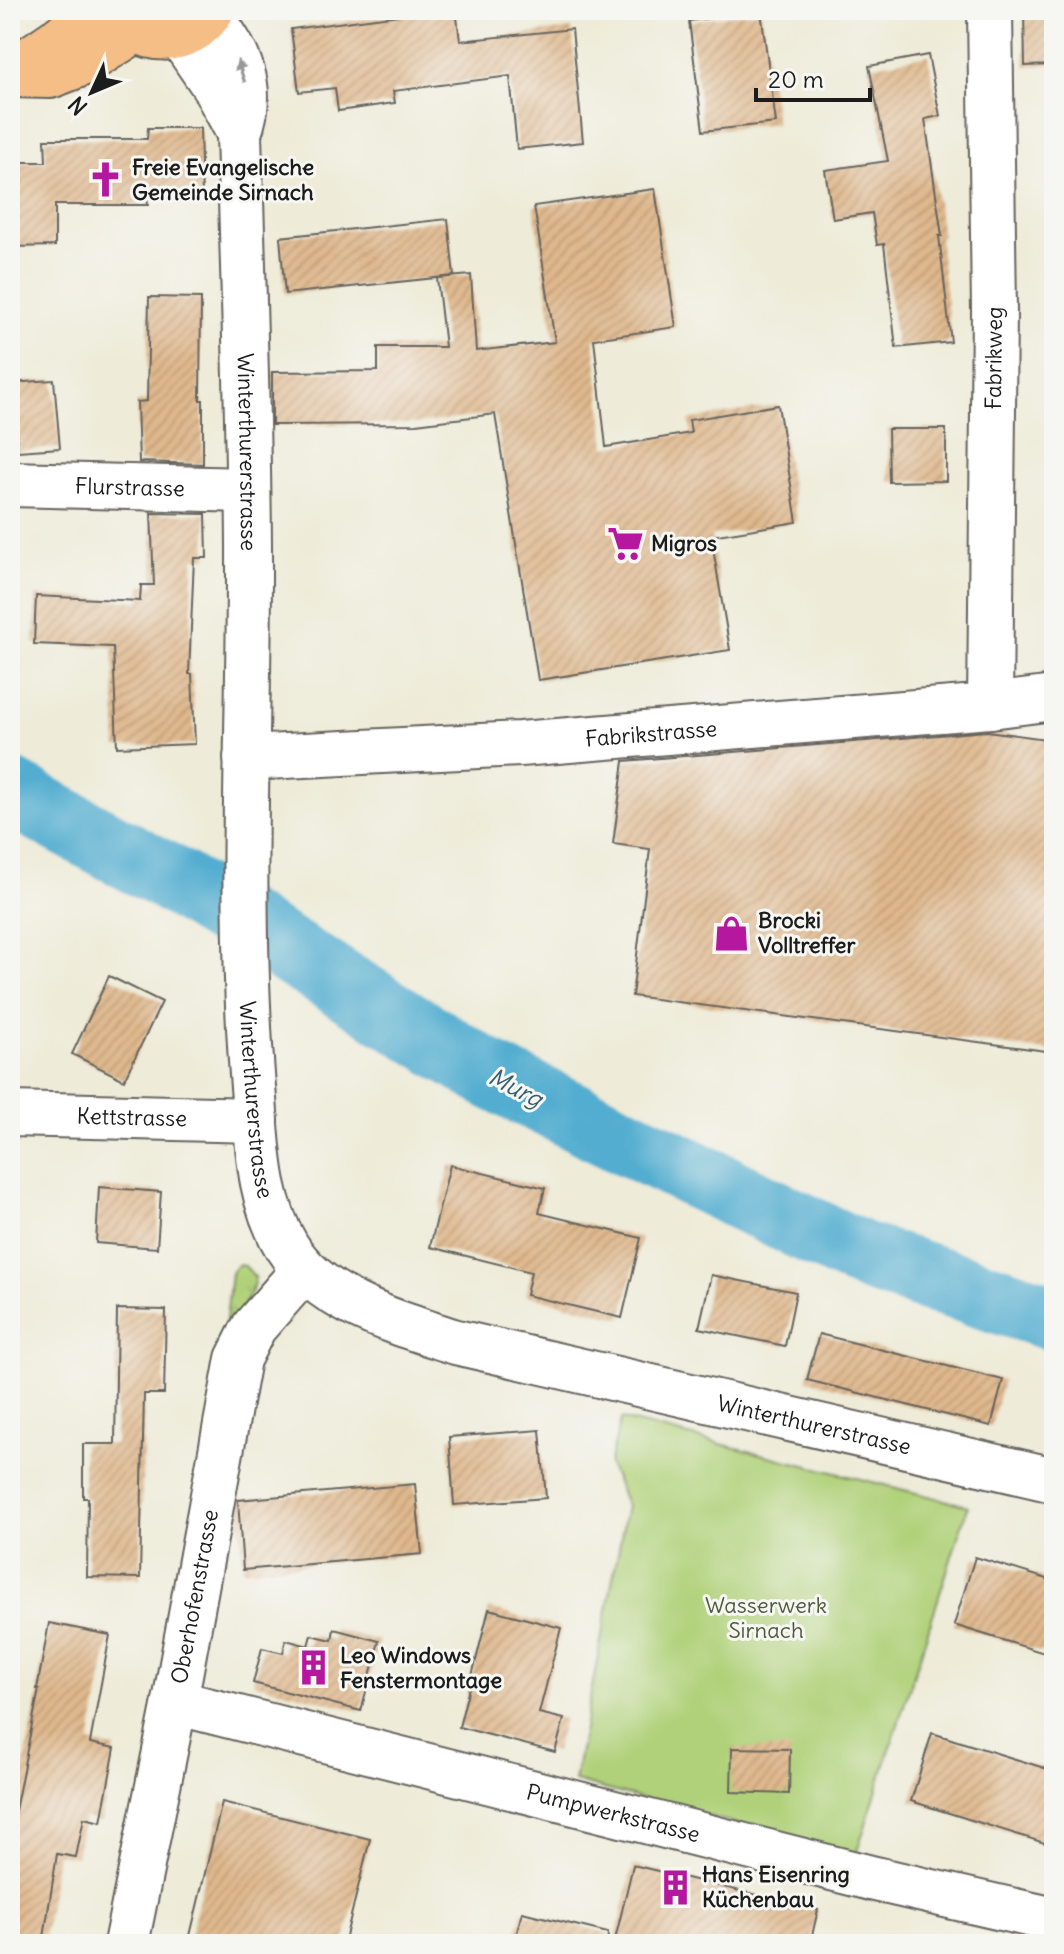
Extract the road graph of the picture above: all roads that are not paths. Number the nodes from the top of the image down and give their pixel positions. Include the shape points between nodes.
1 (92, 10) edge
2 (990, 10) edge
3 (201, 20) edge
4 (124, 21) edge
5 (10, 74) edge
6 (10, 484) edge
7 (248, 490) junction
8 (1054, 698) edge
9 (990, 706) junction
10 (246, 758) junction
11 (10, 1114) edge
12 (256, 1120) junction
13 (303, 1271) junction
14 (1054, 1480) edge
15 (175, 1702) junction
16 (1054, 1920) edge
17 (126, 1944) edge

1 - 5 main road
2 - 9 street, Fabrikweg
3 - 4 main road via 149,37
3 - 7 street, Winterthurerstrasse via 212,83 239,133
4 - 5 main road via 84,63 50,76
6 - 7 street, Flurstrasse
7 - 10 street, Winterthurerstrasse
8 - 9 street, Fabrikstrasse
9 - 10 street, Fabrikstrasse via 520,744
10 - 12 street, Winterthurerstrasse via 247,1014
11 - 12 street, Kettstrasse
12 - 13 street, Winterthurerstrasse via 267,1205
13 - 14 street, Winterthurerstrasse via 355,1304 456,1342
13 - 15 street, Oberhofenstrasse via 254,1327 238,1359
15 - 16 street, Pumpwerkstrasse
15 - 17 street, Oberhofenstrasse

